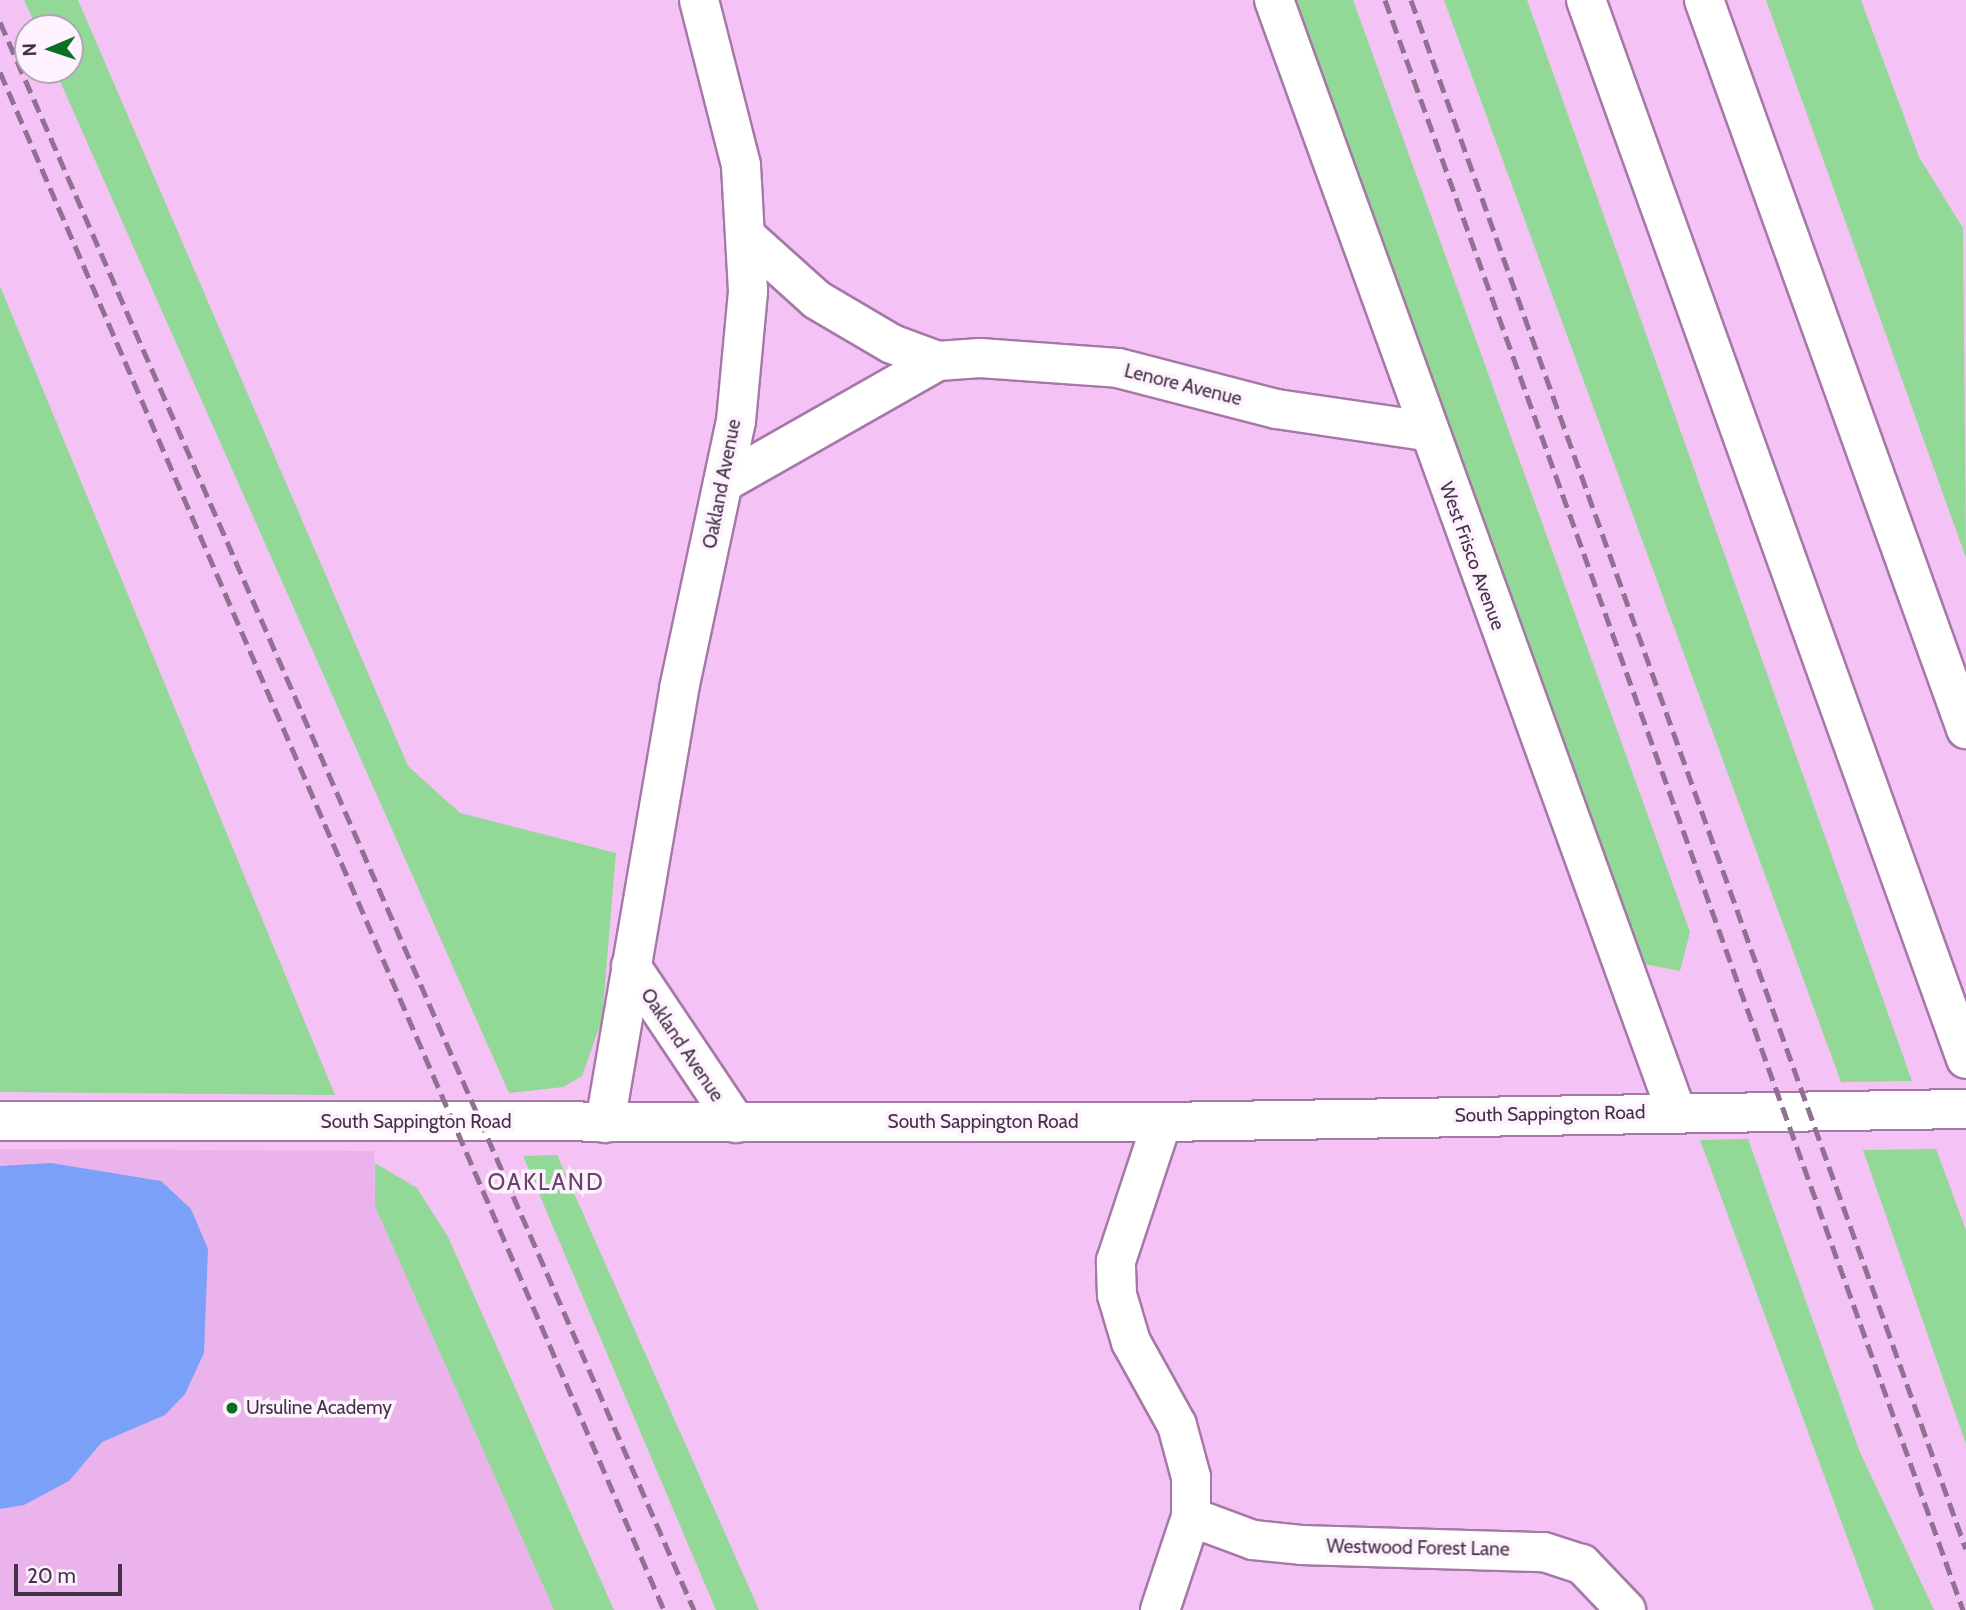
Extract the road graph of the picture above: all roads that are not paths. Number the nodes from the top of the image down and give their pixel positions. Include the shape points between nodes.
1 (699, 0) edge
2 (1274, 0) edge
3 (1586, 0) edge
4 (1704, 0) edge
5 (747, 237) junction
6 (938, 361) junction
7 (1426, 431) junction
8 (723, 484) junction
9 (1966, 729) edge
10 (631, 967) junction
11 (1966, 1059) edge
12 (1966, 1109) edge
13 (1675, 1111) junction
14 (0, 1121) edge
15 (1162, 1122) junction
16 (605, 1123) junction
17 (736, 1123) junction
18 (1191, 1517) junction
19 (1160, 1610) edge
20 (1626, 1610) edge

1 - 5 main road, Oakland Avenue via 741,165
2 - 7 main road, West Frisco Avenue
3 - 11 main road
4 - 9 main road
5 - 6 main road, Lenore Avenue via 817,300 892,344
5 - 8 main road, Oakland Avenue via 736,421
6 - 7 main road, Lenore Avenue via 1036,358 1118,368 1277,409
6 - 8 main road, Lenore Avenue
7 - 13 main road, West Frisco Avenue
8 - 10 main road, Oakland Avenue via 679,689
10 - 16 main road, Oakland Avenue
10 - 17 main road, Oakland Avenue via 698,1074
12 - 13 main road, South Sappington Road
13 - 15 main road, South Sappington Road
14 - 16 main road, South Sappington Road
15 - 17 main road, South Sappington Road
15 - 18 main road via 1123,1228 1117,1295 1131,1342 1177,1425 1191,1477
16 - 17 main road, South Sappington Road
18 - 19 main road
18 - 20 main road, Westwood Forest Lane via 1253,1540 1301,1545 1544,1552 1582,1564

